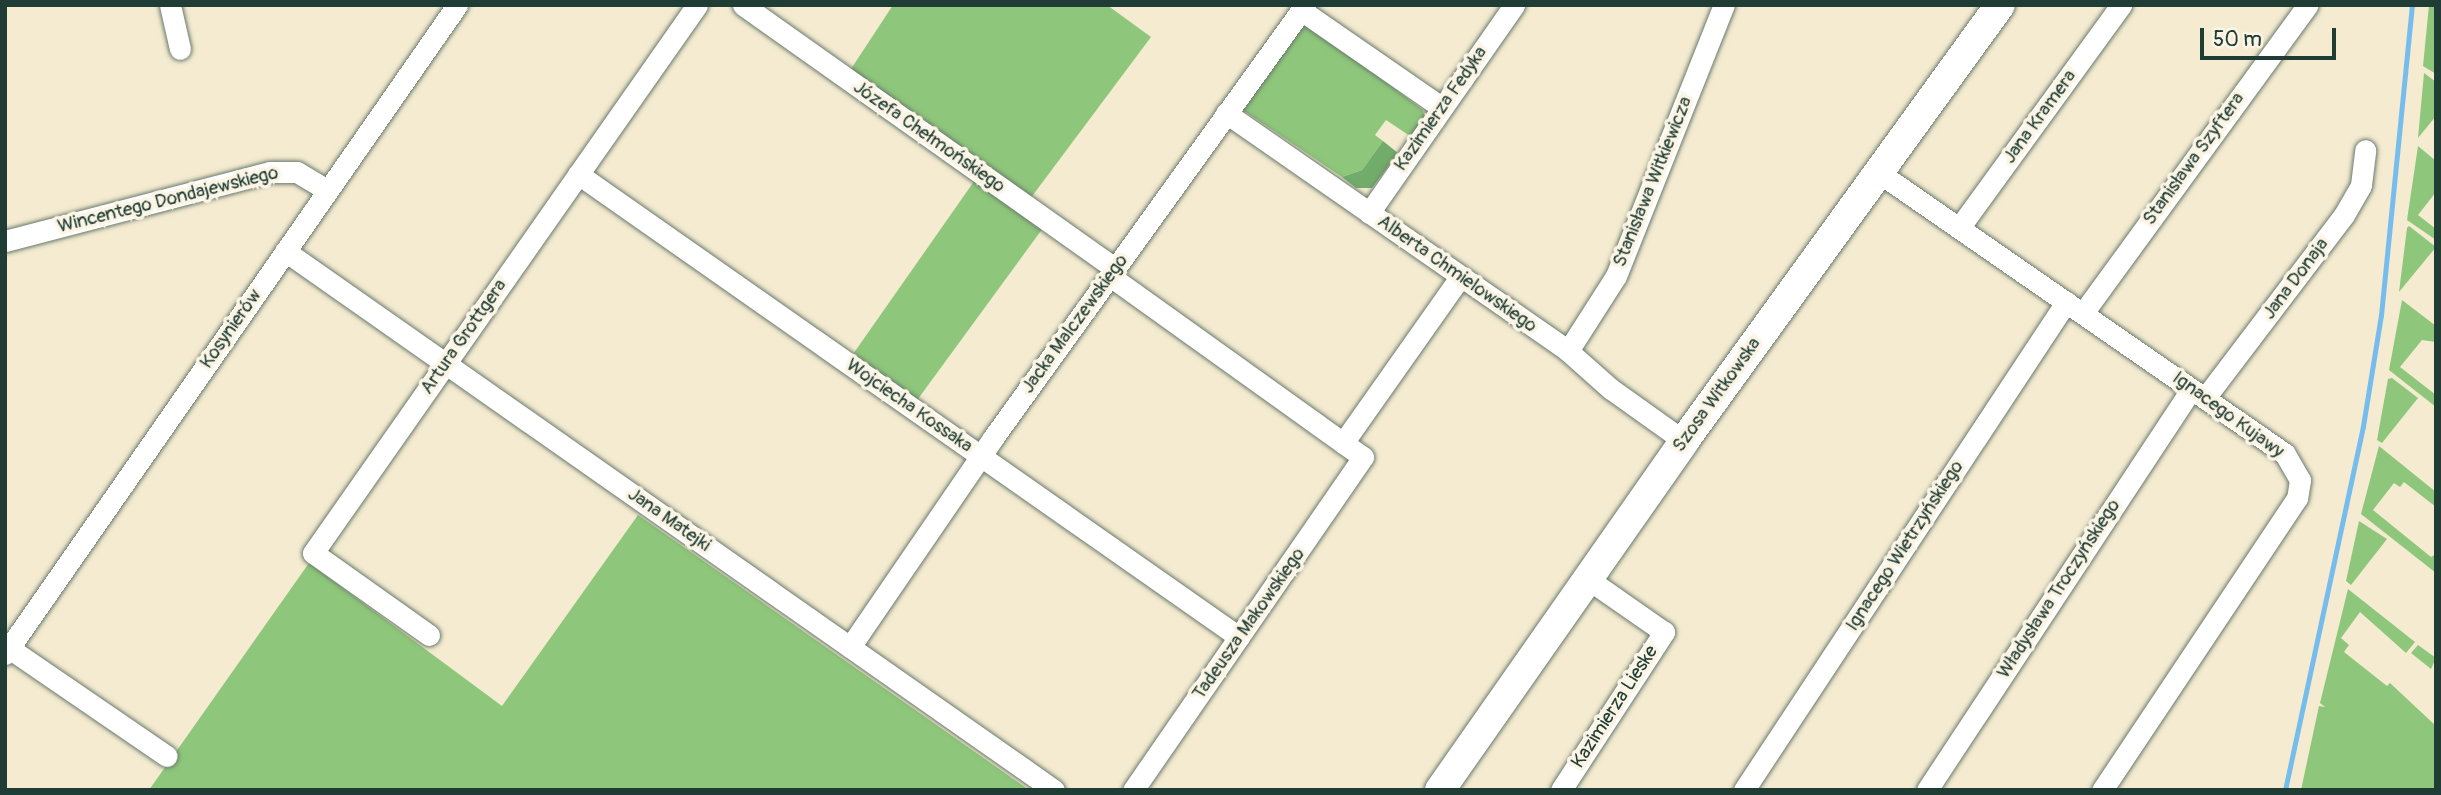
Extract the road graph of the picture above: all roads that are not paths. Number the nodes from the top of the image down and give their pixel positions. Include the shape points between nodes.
1 (170, 5) edge
2 (457, 5) edge
3 (697, 5) edge
4 (744, 5) edge
5 (1514, 5) edge
6 (1724, 5) edge
7 (2000, 5) edge
8 (2121, 5) edge
9 (2308, 5) edge
10 (1303, 8) edge
11 (180, 49) dead end
12 (1441, 107) junction
13 (1226, 113) junction
14 (2365, 150) dead end
15 (1878, 172) junction
16 (578, 174) junction
17 (327, 190) junction
18 (1369, 213) junction
19 (1959, 228) junction
20 (5, 241) edge
21 (285, 251) junction
22 (1113, 272) junction
23 (1460, 276) junction
24 (2074, 308) junction
25 (1568, 351) junction
26 (446, 364) junction
27 (2198, 393) junction
28 (1684, 441) junction
29 (1343, 443) junction
30 (1363, 457) joint
31 (983, 458) junction
32 (1588, 579) junction
33 (429, 635) dead end
34 (1239, 637) junction
35 (10, 639) edge
36 (850, 647) junction
37 (167, 757) dead end
38 (1054, 790) edge
39 (1133, 790) edge
40 (1440, 790) edge
41 (1561, 790) edge
42 (1745, 790) edge
43 (1927, 790) edge
44 (2102, 790) edge

1 - 11 street
2 - 17 street, Kosynierów
3 - 16 street, Artura Grottgera
4 - 22 street, Józefa Chełmońskiego
5 - 12 street, Kazimierza Fedyka
6 - 25 street, Stanisława Witkiewicza via 1616,276
7 - 15 street, Szosa Witkowska
8 - 19 street, Jana Kramera
9 - 24 street, Stanisława Szyftera
10 - 12 street
10 - 13 street, Jacka Malczewskiego
12 - 18 street, Kazimierza Fedyka
13 - 18 street, Alberta Chmielowskiego
13 - 22 street, Jacka Malczewskiego
14 - 27 street, Jana Donaja via 2361,186 2344,215
15 - 19 street, Ignacego Kujawy
15 - 28 street, Szosa Witkowska
16 - 26 street, Artura Grottgera
16 - 31 street, Wojciecha Kossaka
17 - 20 street, Wincentego Dondajewskiego via 297,172 271,172
17 - 21 street, Kosynierów
18 - 23 street, Alberta Chmielowskiego
19 - 24 street, Ignacego Kujawy
21 - 26 street, Jana Matejki
21 - 35 street, Kosynierów
22 - 29 street, Józefa Chełmońskiego
22 - 31 street, Jacka Malczewskiego
23 - 25 street, Alberta Chmielowskiego
23 - 29 street
24 - 27 street, Ignacego Kujawy
24 - 42 street, Ignacego Wietrzyńskiego
25 - 28 street, Alberta Chmielowskiego via 1611,389
26 - 33 street, Artura Grottgera via 313,553
26 - 36 street, Jana Matejki
27 - 43 street, Władysława Troczyńskiego
27 - 44 street, Ignacego Kujawy via 2285,454 2300,480 2297,498
28 - 32 street, Szosa Witkowska
29 - 30 street, Józefa Chełmońskiego
30 - 34 street, Tadeusza Makowskiego
31 - 34 street, Wojciecha Kossaka
31 - 36 street, Jacka Malczewskiego
32 - 40 street, Szosa Witkowska
32 - 41 street, Kazimierza Lieske via 1664,632
34 - 39 street, Tadeusza Makowskiego
35 - 37 street
36 - 38 street, Jana Matejki

